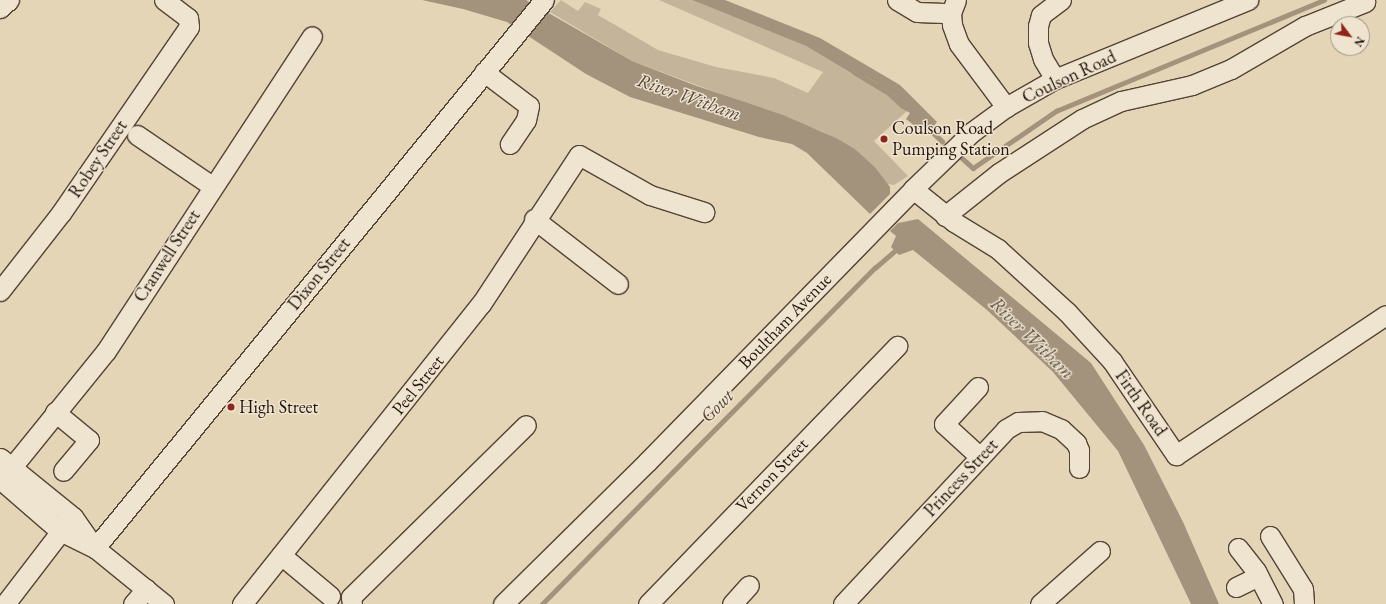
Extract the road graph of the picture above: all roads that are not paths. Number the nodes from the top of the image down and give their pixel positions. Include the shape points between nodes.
1 (9, 0) edge
2 (164, 0) edge
3 (544, 0) edge
4 (897, 0) edge
5 (1061, 0) edge
6 (1248, 0) edge
7 (1365, 2) dead end
8 (953, 6) edge
9 (0, 8) edge
10 (312, 36) dead end
11 (484, 72) junction
12 (1055, 79) junction
13 (1006, 107) junction
14 (137, 135) dead end
15 (510, 144) dead end
16 (212, 186) junction
17 (912, 189) junction
18 (704, 212) dead end
19 (949, 219) junction
20 (534, 220) junction
21 (618, 284) dead end
22 (0, 291) edge
23 (1386, 315) edge
24 (897, 346) dead end
25 (978, 387) dead end
26 (55, 412) junction
27 (526, 425) dead end
28 (980, 457) junction
29 (4, 468) edge
30 (1079, 468) dead end
31 (63, 471) dead end
32 (73, 517) junction
33 (60, 531) junction
34 (1270, 536) dead end
35 (95, 548) junction
36 (1238, 548) dead end
37 (1100, 551) dead end
38 (282, 555) junction
39 (1259, 576) junction
40 (749, 585) dead end
41 (1236, 587) dead end
42 (146, 589) junction
43 (330, 596) dead end
44 (5, 604) edge
45 (133, 604) edge
46 (164, 604) edge
47 (242, 604) edge
48 (352, 604) edge
49 (503, 604) edge
50 (648, 604) edge
51 (732, 604) edge
52 (843, 604) edge
53 (1040, 604) edge
54 (1273, 604) edge
55 (1304, 604) edge

1 - 9 street
2 - 22 street, Robey Street via 190,22 61,213
3 - 11 street, Dixon Street
4 - 8 street via 917,12
5 - 12 street via 1041,15 1038,26 1042,54
6 - 12 street, Coulson Road
7 - 19 street via 1305,26 1231,68 1192,85 1122,101 1082,119 999,173
8 - 13 street via 952,25 959,44
10 - 16 street, Cranwell Street
11 - 15 street via 529,106 526,120
11 - 35 street, Dixon Street
12 - 13 street, Coulson Road
13 - 17 street, Coulson Road via 954,148
14 - 16 street
16 - 26 street, Cranwell Street via 106,351
17 - 19 street, Firth Road
17 - 49 street, Boultham Avenue via 647,462
18 - 20 street, Peel Street via 650,195 579,155
19 - 23 street, Firth Road via 998,249 1067,312 1112,362 1176,455
20 - 21 street
20 - 38 street, Peel Street via 481,304
24 - 50 street, Vernon Street
25 - 28 street via 944,424
26 - 29 street, Cranwell Street
26 - 31 street via 88,440
27 - 48 street via 351,597
28 - 30 street, Princess Street via 1006,429 1018,422 1042,421 1061,429 1076,443 1079,450
28 - 52 street, Princess Street
29 - 32 street
29 - 33 street
32 - 33 street
32 - 35 street
33 - 35 street
33 - 44 street
34 - 55 street via 1303,589
35 - 42 street
36 - 39 street
37 - 53 street
38 - 43 street
38 - 47 street, Peel Street
39 - 41 street
39 - 54 street
40 - 51 street
42 - 45 street
42 - 46 street

